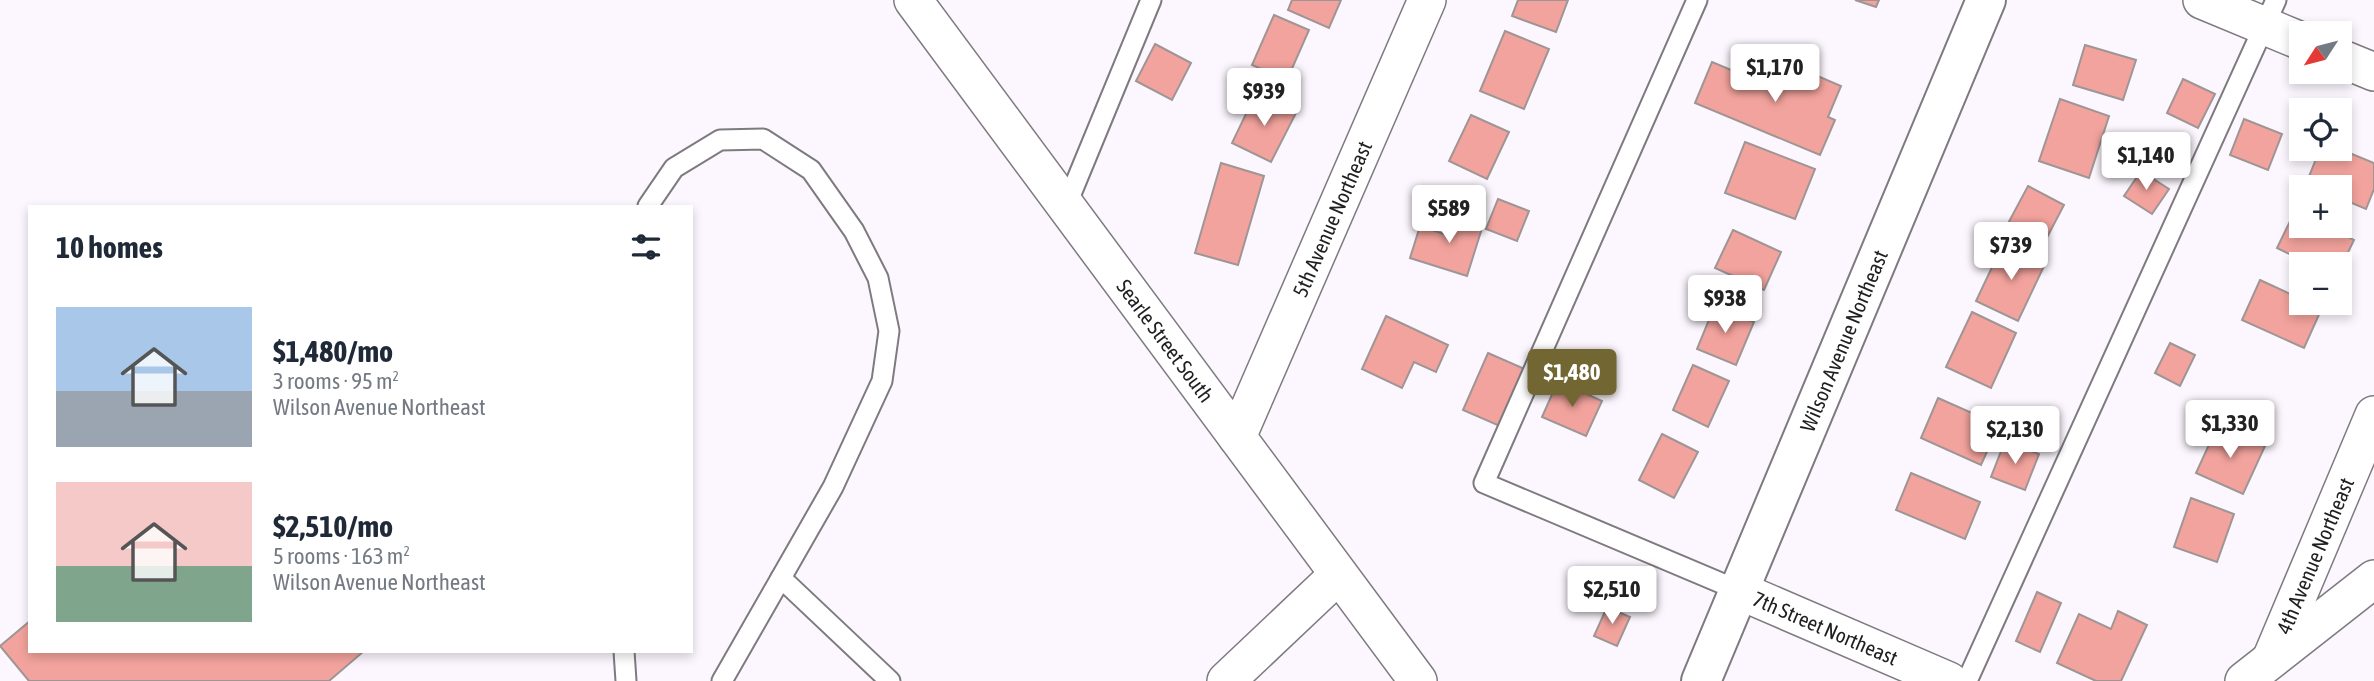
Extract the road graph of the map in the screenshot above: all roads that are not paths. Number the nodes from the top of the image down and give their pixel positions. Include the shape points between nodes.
1 (913, 0) edge
2 (1151, 0) edge
3 (1427, 0) edge
4 (1697, 0) edge
5 (1986, 0) edge
6 (2202, 0) edge
7 (2271, 13) edge
8 (2289, 30) edge
9 (2352, 63) edge
10 (2374, 72) edge
11 (649, 205) edge
12 (1066, 206) junction
13 (2374, 415) edge
14 (1237, 437) junction
15 (1338, 576) junction
16 (780, 578) junction
17 (2374, 579) edge
18 (1740, 591) junction
19 (624, 653) edge
20 (2272, 657) junction
21 (626, 681) edge
22 (722, 681) edge
23 (890, 681) edge
24 (1226, 681) edge
25 (1418, 681) edge
26 (1701, 681) edge
27 (1949, 681) edge
28 (1968, 681) edge
29 (2244, 681) edge

1 - 12 street, Searle Street South
2 - 12 lane
3 - 14 street, 5th Avenue Northeast
4 - 18 lane via 1485,483
5 - 18 street, Wilson Avenue Northeast
6 - 7 street
7 - 8 street
7 - 28 lane
9 - 10 street
11 - 16 lane via 674,168 720,139 763,139 811,170 854,231 878,278 889,331 883,381 833,487
12 - 14 street, Searle Street South
13 - 20 street, 4th Avenue Northeast
14 - 15 street, Searle Street South
15 - 24 street
15 - 25 street, Searle Street South
16 - 22 lane
16 - 23 lane
17 - 20 street
18 - 26 street, Wilson Avenue Northeast
18 - 27 street, 7th Street Northeast
19 - 21 lane
20 - 29 street

